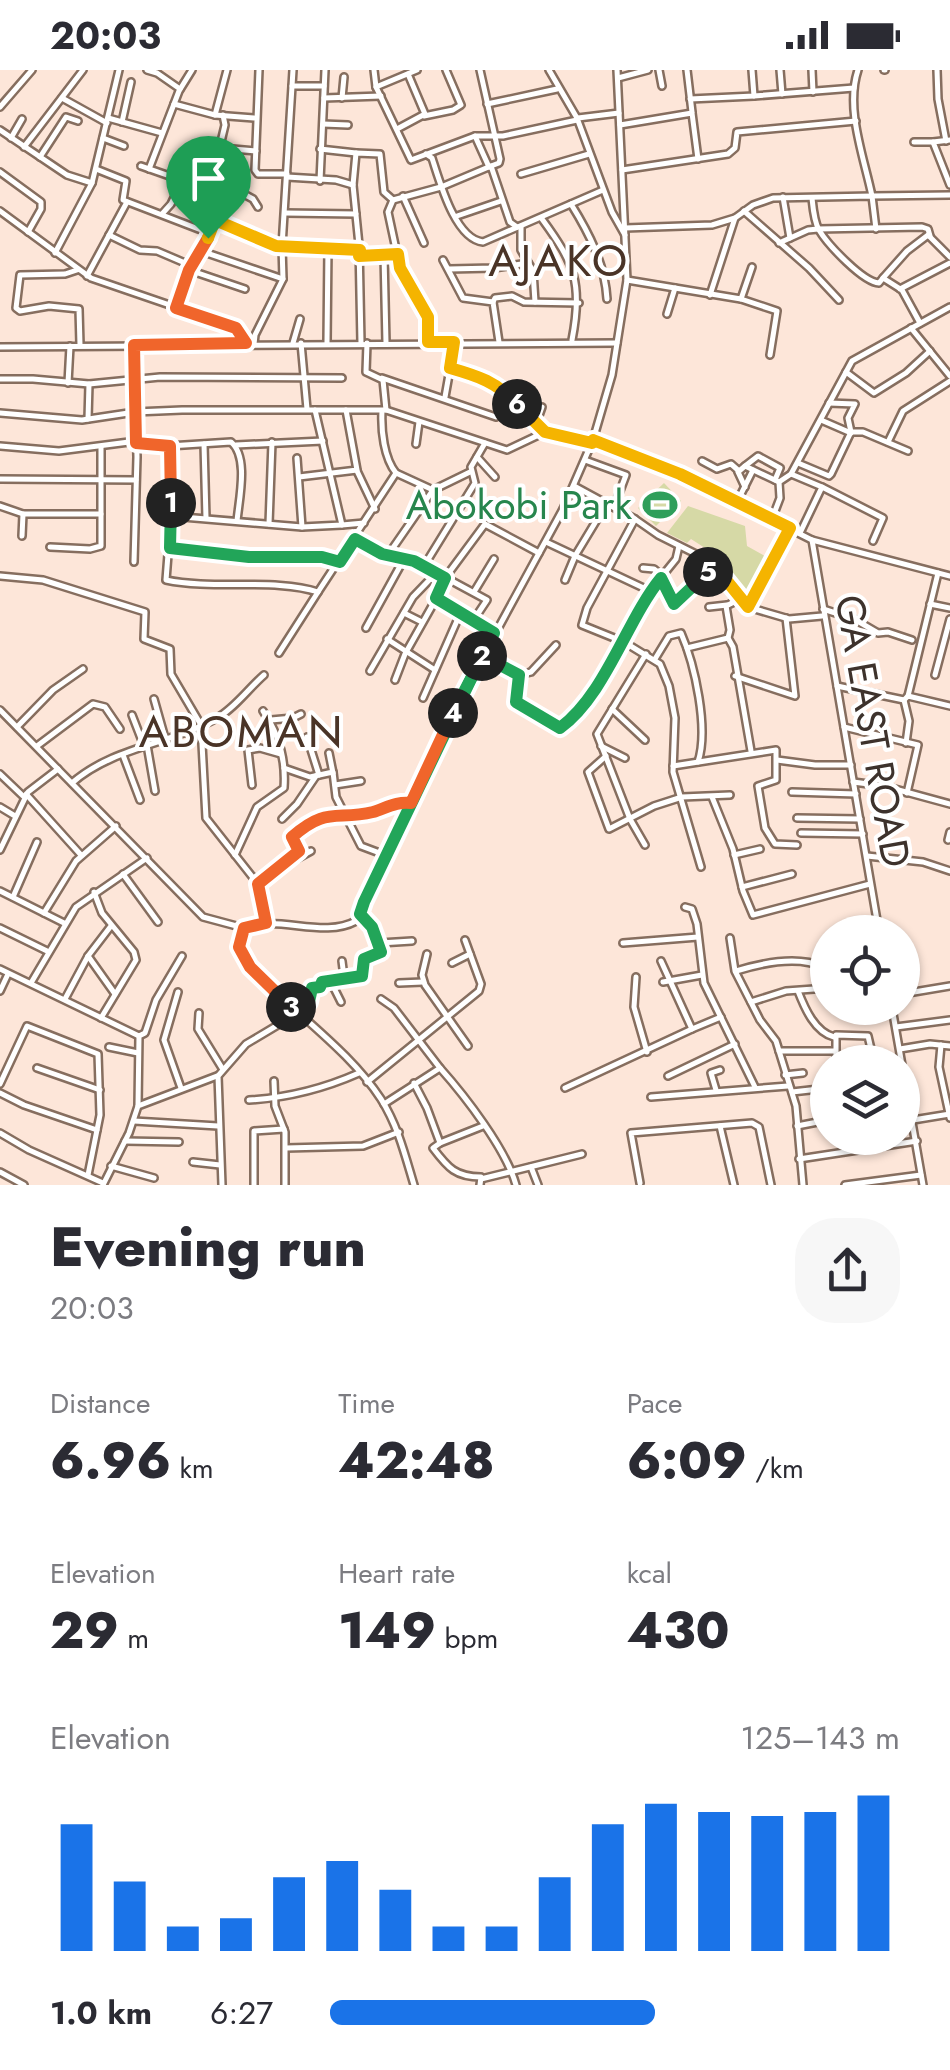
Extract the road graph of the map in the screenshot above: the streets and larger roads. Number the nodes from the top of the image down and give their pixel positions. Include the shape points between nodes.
1 (32, 70) edge
2 (83, 70) edge
3 (119, 70) edge
4 (147, 70) edge
5 (192, 70) edge
6 (227, 70) edge
7 (259, 70) edge
8 (293, 70) edge
9 (325, 70) edge
10 (374, 70) edge
11 (417, 70) edge
12 (446, 70) edge
13 (480, 70) edge
14 (549, 70) edge
15 (648, 70) edge
16 (659, 70) edge
17 (687, 70) edge
18 (752, 70) edge
19 (780, 70) edge
20 (812, 70) edge
21 (858, 70) edge
22 (936, 70) edge
23 (158, 71) edge
24 (408, 74) junction
25 (617, 74) edge
26 (344, 78) dead end
27 (132, 82) dead end
28 (292, 86) junction
29 (324, 86) junction
30 (662, 86) dead end
31 (376, 88) junction
32 (558, 88) junction
33 (854, 88) junction
34 (180, 89) junction
35 (813, 92) junction
36 (782, 94) junction
37 (380, 96) junction
38 (754, 96) junction
39 (62, 98) junction
40 (324, 98) junction
41 (342, 98) junction
42 (690, 99) junction
43 (174, 104) junction
44 (487, 104) junction
45 (0, 107) edge
46 (619, 112) junction
47 (692, 113) junction
48 (219, 115) junction
49 (424, 116) junction
50 (255, 118) junction
51 (22, 119) dead end
52 (577, 119) junction
53 (856, 120) junction
54 (78, 121) dead end
55 (107, 121) junction
56 (122, 122) junction
57 (323, 124) junction
58 (348, 125) dead end
59 (620, 125) junction
60 (0, 130) edge
61 (398, 130) junction
62 (162, 133) junction
63 (476, 136) junction
64 (495, 136) junction
65 (11, 138) junction
66 (103, 138) junction
67 (948, 140) edge
68 (914, 142) dead end
69 (933, 142) junction
70 (24, 146) junction
71 (124, 146) dead end
72 (220, 148) junction
73 (230, 148) junction
74 (320, 149) junction
75 (256, 152) junction
76 (356, 153) junction
77 (426, 154) junction
78 (590, 154) junction
79 (40, 157) junction
80 (698, 159) junction
81 (141, 166) dead end
82 (490, 167) junction
83 (149, 168) junction
84 (96, 170) junction
85 (622, 170) junction
86 (0, 172) edge
87 (521, 174) dead end
88 (287, 176) junction
89 (181, 180) junction
90 (218, 180) junction
91 (320, 180) junction
92 (92, 183) junction
93 (353, 185) junction
94 (950, 185) edge
95 (442, 187) junction
96 (603, 190) junction
97 (404, 196) junction
98 (872, 196) junction
99 (950, 196) edge
100 (783, 197) junction
101 (812, 198) junction
102 (393, 200) junction
103 (501, 201) junction
104 (127, 202) junction
105 (571, 204) junction
106 (258, 207) dead end
107 (0, 211) edge
108 (744, 211) junction
109 (286, 213) junction
110 (162, 214) junction
111 (356, 214) junction
112 (457, 216) junction
113 (542, 218) junction
114 (736, 218) junction
115 (215, 220) junction
116 (519, 226) junction
117 (818, 229) junction
118 (876, 229) junction
119 (625, 231) junction
120 (28, 232) junction
121 (210, 233) junction
122 (109, 235) junction
123 (930, 236) junction
124 (790, 238) junction
125 (424, 243) dead end
126 (779, 243) junction
127 (282, 246) junction
128 (328, 247) junction
129 (201, 251) junction
130 (55, 253) junction
131 (359, 253) junction
132 (384, 254) junction
133 (398, 254) junction
134 (443, 260) dead end
135 (950, 260) edge
136 (528, 263) junction
137 (752, 266) dead end
138 (190, 268) junction
139 (449, 269) junction
140 (77, 270) junction
141 (87, 276) junction
142 (883, 278) junction
143 (283, 279) junction
144 (627, 280) junction
145 (675, 288) junction
146 (244, 289) dead end
147 (900, 289) junction
148 (710, 295) junction
149 (608, 299) dead end
150 (741, 299) junction
151 (839, 300) dead end
152 (494, 302) junction
153 (535, 302) junction
154 (579, 303) junction
155 (950, 306) edge
156 (176, 308) junction
157 (667, 314) dead end
158 (300, 319) dead end
159 (920, 323) junction
160 (911, 328) junction
161 (572, 341) junction
162 (327, 342) junction
163 (386, 342) junction
164 (428, 342) junction
165 (454, 342) junction
166 (499, 342) junction
167 (246, 343) junction
168 (297, 343) junction
169 (364, 343) junction
170 (618, 343) junction
171 (254, 344) junction
172 (80, 345) junction
173 (134, 345) junction
174 (0, 346) edge
175 (70, 346) junction
176 (930, 351) junction
177 (770, 355) dead end
178 (450, 368) junction
179 (846, 372) junction
180 (304, 377) junction
181 (136, 378) junction
182 (342, 378) dead end
183 (382, 378) junction
184 (950, 378) edge
185 (0, 379) edge
186 (68, 383) junction
187 (89, 384) junction
188 (445, 397) junction
189 (829, 403) junction
190 (542, 407) dead end
191 (311, 409) junction
192 (346, 410) junction
193 (384, 410) junction
194 (0, 412) edge
195 (134, 412) junction
196 (496, 417) dead end
197 (88, 419) junction
198 (820, 419) junction
199 (419, 422) junction
200 (536, 424) junction
201 (545, 432) junction
202 (851, 432) junction
203 (323, 441) junction
204 (272, 442) junction
205 (592, 442) junction
206 (888, 442) junction
207 (136, 443) junction
208 (204, 444) junction
209 (416, 444) dead end
210 (485, 444) junction
211 (236, 445) junction
212 (0, 446) edge
213 (170, 446) junction
214 (100, 447) junction
215 (908, 451) dead end
216 (477, 457) junction
217 (298, 458) dead end
218 (584, 460) junction
219 (702, 461) dead end
220 (797, 462) junction
221 (808, 467) junction
222 (742, 468) junction
223 (357, 470) junction
224 (753, 470) junction
225 (470, 472) junction
226 (331, 474) junction
227 (396, 474) junction
228 (791, 474) junction
229 (299, 477) junction
230 (495, 477) dead end
231 (0, 479) edge
232 (136, 480) junction
233 (803, 480) junction
234 (777, 481) junction
235 (102, 482) junction
236 (574, 486) junction
237 (745, 486) junction
238 (822, 487) junction
239 (433, 490) junction
240 (738, 502) junction
241 (610, 505) junction
242 (0, 506) edge
243 (375, 509) junction
244 (23, 514) junction
245 (102, 514) junction
246 (171, 516) junction
247 (206, 518) junction
248 (635, 519) junction
249 (772, 519) junction
250 (237, 521) junction
251 (365, 523) junction
252 (269, 524) junction
253 (342, 525) junction
254 (302, 527) junction
255 (790, 528) junction
256 (800, 533) junction
257 (22, 536) dead end
258 (355, 539) junction
259 (812, 540) junction
260 (873, 540) dead end
261 (546, 542) junction
262 (825, 545) junction
263 (678, 546) junction
264 (50, 547) dead end
265 (170, 548) junction
266 (540, 552) junction
267 (388, 555) junction
268 (575, 556) junction
269 (404, 558) junction
270 (494, 558) dead end
271 (815, 558) junction
272 (134, 562) dead end
273 (340, 562) junction
274 (714, 565) junction
275 (424, 566) junction
276 (644, 568) dead end
277 (607, 572) junction
278 (436, 573) junction
279 (938, 573) junction
280 (0, 576) edge
281 (950, 576) edge
282 (662, 577) junction
283 (445, 578) junction
284 (565, 580) dead end
285 (650, 591) junction
286 (318, 592) junction
287 (474, 592) junction
288 (436, 598) junction
289 (740, 599) junction
290 (930, 604) junction
291 (727, 605) junction
292 (709, 607) dead end
293 (748, 607) junction
294 (950, 608) edge
295 (823, 612) junction
296 (404, 613) junction
297 (460, 614) junction
298 (786, 618) junction
299 (950, 618) edge
300 (422, 622) junction
301 (473, 622) junction
302 (366, 628) dead end
303 (923, 632) junction
304 (494, 633) junction
305 (728, 638) junction
306 (387, 639) junction
307 (912, 640) junction
308 (624, 642) junction
309 (489, 644) junction
310 (556, 645) dead end
311 (687, 648) junction
312 (408, 651) junction
313 (279, 653) dead end
314 (646, 654) junction
315 (942, 654) junction
316 (950, 656) edge
317 (917, 658) junction
318 (655, 659) junction
319 (83, 669) dead end
320 (435, 670) junction
321 (370, 671) dead end
322 (264, 675) dead end
323 (519, 675) junction
324 (735, 676) junction
325 (935, 676) dead end
326 (396, 680) dead end
327 (836, 686) junction
328 (423, 698) dead end
329 (906, 698) junction
330 (154, 699) dead end
331 (950, 706) edge
332 (612, 709) junction
333 (264, 711) dead end
334 (1, 713) edge
335 (301, 714) dead end
336 (132, 716) dead end
337 (270, 720) junction
338 (200, 725) junction
339 (17, 727) junction
340 (844, 728) junction
341 (120, 729) dead end
342 (308, 737) dead end
343 (165, 738) junction
344 (645, 740) dead end
345 (906, 742) junction
346 (145, 745) junction
347 (37, 746) junction
348 (601, 746) junction
349 (751, 752) junction
350 (282, 754) junction
351 (330, 754) dead end
352 (122, 755) junction
353 (606, 756) junction
354 (625, 758) dead end
355 (777, 760) junction
356 (698, 762) junction
357 (850, 765) junction
358 (673, 766) junction
359 (284, 768) junction
360 (59, 769) junction
361 (334, 773) junction
362 (0, 774) edge
363 (318, 776) junction
364 (361, 780) dead end
365 (853, 782) junction
366 (72, 783) junction
367 (252, 785) dead end
368 (335, 785) junction
369 (155, 791) dead end
370 (792, 792) dead end
371 (907, 793) junction
372 (730, 794) dead end
373 (856, 794) junction
374 (25, 795) junction
375 (682, 797) junction
376 (712, 797) junction
377 (140, 800) dead end
378 (411, 803) junction
379 (950, 804) edge
380 (0, 807) edge
381 (344, 812) junction
382 (15, 816) junction
383 (797, 818) dead end
384 (282, 819) dead end
385 (630, 819) junction
386 (860, 819) junction
387 (116, 826) junction
388 (801, 833) dead end
389 (863, 834) junction
390 (38, 842) dead end
391 (645, 845) dead end
392 (797, 845) dead end
393 (0, 848) edge
394 (760, 848) dead end
395 (311, 851) dead end
396 (82, 855) junction
397 (234, 855) junction
398 (734, 855) junction
399 (294, 856) junction
400 (386, 856) junction
401 (866, 856) junction
402 (147, 858) junction
403 (701, 866) dead end
404 (950, 871) edge
405 (123, 874) junction
406 (792, 874) dead end
407 (258, 884) junction
408 (871, 884) junction
409 (742, 887) junction
410 (0, 890) edge
411 (94, 892) junction
412 (14, 897) junction
413 (685, 906) dead end
414 (44, 913) junction
415 (360, 914) junction
416 (877, 915) edge
417 (158, 922) dead end
418 (266, 923) junction
419 (65, 924) junction
420 (111, 926) junction
421 (0, 928) edge
422 (244, 928) junction
423 (698, 937) junction
424 (730, 938) dead end
425 (412, 940) dead end
426 (465, 940) dead end
427 (623, 943) dead end
428 (379, 944) junction
429 (48, 951) junction
430 (427, 954) dead end
431 (470, 954) junction
432 (88, 956) junction
433 (182, 956) dead end
434 (661, 961) dead end
435 (342, 962) dead end
436 (452, 963) dead end
437 (810, 963) edge
438 (0, 970) edge
439 (735, 971) junction
440 (8, 974) junction
441 (702, 974) junction
442 (344, 977) junction
443 (636, 977) dead end
444 (330, 980) junction
445 (31, 982) junction
446 (399, 982) dead end
447 (424, 982) junction
448 (666, 982) junction
449 (950, 986) edge
450 (798, 989) junction
451 (810, 989) edge
452 (0, 991) edge
453 (920, 991) edge
454 (178, 992) dead end
455 (115, 996) junction
456 (64, 999) junction
457 (382, 1000) dead end
458 (341, 1002) dead end
459 (751, 1002) junction
460 (199, 1013) dead end
461 (298, 1013) junction
462 (721, 1017) junction
463 (100, 1018) junction
464 (446, 1018) junction
465 (950, 1020) edge
466 (896, 1027) joint
467 (692, 1029) junction
468 (138, 1036) junction
469 (834, 1037) junction
470 (418, 1042) junction
471 (736, 1044) junction
472 (834, 1045) edge
473 (870, 1045) edge
474 (899, 1045) edge
475 (941, 1045) junction
476 (468, 1046) dead end
477 (950, 1046) edge
478 (109, 1047) dead end
479 (920, 1047) edge
480 (779, 1051) junction
481 (810, 1051) edge
482 (647, 1052) junction
483 (138, 1053) junction
484 (38, 1068) dead end
485 (440, 1068) junction
486 (223, 1069) junction
487 (720, 1070) dead end
488 (803, 1072) dead end
489 (358, 1073) junction
490 (785, 1075) junction
491 (218, 1076) junction
492 (668, 1076) dead end
493 (274, 1082) dead end
494 (367, 1082) junction
495 (414, 1083) junction
496 (0, 1084) edge
497 (755, 1087) junction
498 (566, 1088) dead end
499 (810, 1088) edge
500 (181, 1089) junction
501 (790, 1089) junction
502 (100, 1090) junction
503 (716, 1090) junction
504 (0, 1093) edge
505 (651, 1097) dead end
506 (276, 1098) junction
507 (249, 1100) dead end
508 (384, 1104) junction
509 (138, 1106) junction
510 (950, 1115) edge
511 (920, 1119) edge
512 (134, 1121) junction
513 (810, 1123) edge
514 (218, 1126) junction
515 (483, 1126) junction
516 (720, 1126) junction
517 (797, 1126) junction
518 (284, 1129) junction
519 (97, 1130) junction
520 (399, 1132) junction
521 (0, 1134) edge
522 (125, 1140) junction
523 (179, 1142) dead end
524 (440, 1143) junction
525 (286, 1148) junction
526 (582, 1154) dead end
527 (825, 1155) edge
528 (919, 1155) edge
529 (799, 1159) junction
530 (193, 1162) dead end
531 (220, 1165) junction
532 (111, 1166) junction
533 (531, 1167) junction
534 (0, 1172) edge
535 (512, 1172) junction
536 (921, 1174) junction
537 (88, 1175) junction
538 (154, 1178) dead end
539 (481, 1182) edge
540 (640, 1183) edge
541 (103, 1184) edge
542 (414, 1184) edge
543 (24, 1185) edge
544 (222, 1185) edge
545 (254, 1185) edge
546 (285, 1185) edge
547 (404, 1185) edge
548 (516, 1185) edge
549 (538, 1185) edge
550 (734, 1185) edge
551 (771, 1185) edge
552 (803, 1185) edge
553 (845, 1185) edge
554 (923, 1185) edge

1 - 45 street
2 - 39 street
3 - 55 street
4 - 23 street
5 - 34 street
6 - 48 street
7 - 50 street
8 - 28 street
9 - 29 street
10 - 31 street
11 - 24 street
12 - 49 street via 462,104
13 - 44 street
14 - 32 street
15 - 25 street
16 - 30 street
17 - 42 street
18 - 38 street
19 - 36 street
20 - 35 street
21 - 33 street
22 - 67 street
23 - 34 street
24 - 31 street
24 - 49 street
25 - 46 street
26 - 41 street
27 - 56 street
28 - 29 street
28 - 88 street
29 - 40 street
31 - 37 street
32 - 44 street
32 - 52 street
33 - 35 street
33 - 53 street
34 - 43 street
35 - 36 street
36 - 38 street
37 - 41 street
37 - 61 street
38 - 42 street
39 - 55 street
39 - 70 street
40 - 41 street
40 - 57 street
42 - 47 street
43 - 48 street
43 - 62 street
44 - 64 street
46 - 52 street
46 - 59 street
47 - 59 street
47 - 80 street
48 - 50 street
48 - 72 street via 225,124
49 - 61 street
50 - 75 street
51 - 65 street
52 - 64 street
52 - 78 street
53 - 80 street via 737,132 732,152
53 - 98 street
54 - 79 street via 66,117
55 - 56 street
55 - 66 street
56 - 62 street
57 - 58 street
57 - 74 street
59 - 85 street
60 - 65 street
61 - 77 street via 411,160
62 - 83 street
63 - 64 street
63 - 77 street
63 - 82 street
64 - 82 street via 500,159
65 - 70 street
66 - 71 street
66 - 84 street
67 - 69 street
68 - 69 street
69 - 94 street
70 - 79 street
72 - 73 street
72 - 89 street via 199,146
73 - 75 street
73 - 90 street
74 - 76 street
74 - 91 street
75 - 88 street via 256,172
76 - 93 street
76 - 102 street via 380,154 384,192
77 - 95 street
78 - 87 street
78 - 96 street
79 - 92 street
80 - 85 street
81 - 83 street
82 - 95 street
82 - 103 street
83 - 89 street
84 - 92 street
84 - 104 street via 126,181
85 - 119 street
86 - 120 street via 41,202
88 - 91 street
88 - 109 street
89 - 110 street
90 - 106 street
90 - 115 street via 204,208
91 - 93 street
92 - 130 street
93 - 111 street
95 - 97 street
95 - 112 street
96 - 105 street
96 - 119 street
97 - 102 street
97 - 125 street
98 - 99 street
98 - 101 street
98 - 118 street
100 - 101 street
100 - 108 street
100 - 124 street
101 - 117 street
102 - 133 street via 389,216
103 - 112 street
103 - 116 street
104 - 110 street
104 - 122 street
105 - 113 street
105 - 149 street via 596,252
107 - 120 street
108 - 114 street
108 - 126 street
109 - 111 street
109 - 127 street
110 - 121 street
111 - 131 street
112 - 116 street via 476,242
113 - 116 street
113 - 154 street via 570,259
114 - 119 street
114 - 148 street
115 - 121 street
115 - 127 street
116 - 136 street
117 - 118 street
117 - 124 street
117 - 142 street via 871,282
118 - 123 street via 922,227
119 - 144 street
120 - 130 street
121 - 129 street
122 - 138 street
122 - 141 street
123 - 135 street
123 - 142 street
124 - 126 street
126 - 151 street
127 - 128 street
127 - 143 street
128 - 131 street
128 - 162 street
129 - 138 street
129 - 143 street
130 - 140 street
131 - 132 street
131 - 169 street
132 - 133 street
132 - 163 street
133 - 164 street via 428,317
134 - 139 street
135 - 147 street
136 - 139 street
136 - 153 street
137 - 150 street
138 - 146 street
138 - 156 street
139 - 152 street via 463,298
140 - 141 street
140 - 172 street via 20,276 16,308 79,309
141 - 156 street
142 - 147 street
143 - 171 street
144 - 145 street
144 - 170 street
145 - 148 street
145 - 157 street
147 - 159 street
148 - 150 street
150 - 177 street via 777,311
152 - 153 street via 512,296
152 - 166 street
153 - 154 street
154 - 161 street
155 - 159 street
156 - 167 street via 236,328
158 - 168 street
159 - 160 street
160 - 176 street
160 - 179 street via 852,361
161 - 166 street
161 - 170 street
162 - 168 street
162 - 169 street
163 - 164 street
163 - 169 street
164 - 165 street
165 - 166 street
165 - 178 street
167 - 171 street
167 - 173 street
168 - 171 street
168 - 180 street
169 - 183 street via 366,372
170 - 205 street
172 - 173 street
172 - 175 street
173 - 181 street
174 - 175 street
175 - 186 street
176 - 179 street via 874,393
176 - 184 street
178 - 188 street
178 - 200 street via 503,389
179 - 189 street
180 - 181 street
180 - 182 street
180 - 191 street
181 - 187 street
181 - 195 street
183 - 188 street
183 - 193 street
184 - 206 street via 904,412
185 - 186 street
186 - 187 street
187 - 197 street
188 - 196 street
189 - 198 street
189 - 202 street via 854,403
190 - 200 street
191 - 192 street
191 - 195 street
191 - 203 street
192 - 193 street
192 - 223 street
193 - 199 street
193 - 227 street via 386,452
194 - 197 street
195 - 197 street
195 - 207 street
198 - 202 street
198 - 220 street
199 - 209 street
199 - 210 street
200 - 201 street
201 - 205 street
201 - 210 street via 509,450
202 - 206 street
202 - 221 street via 830,476
203 - 204 street
203 - 226 street
204 - 211 street
204 - 252 street
205 - 218 street
205 - 240 street
206 - 215 street
207 - 213 street
207 - 214 street
207 - 232 street
208 - 211 street
208 - 213 street
208 - 247 street
210 - 216 street
211 - 250 street
212 - 214 street
213 - 246 street
214 - 235 street
216 - 225 street
216 - 230 street
217 - 229 street
218 - 236 street
218 - 241 street via 626,475
219 - 222 street via 717,469
220 - 221 street
220 - 228 street
221 - 233 street
222 - 224 street
222 - 234 street via 758,456 780,468
222 - 237 street
223 - 226 street
223 - 243 street
224 - 234 street
224 - 237 street
225 - 239 street
225 - 275 street via 475,483
226 - 229 street
226 - 253 street
227 - 239 street
227 - 243 street
228 - 233 street
228 - 234 street
229 - 254 street
231 - 235 street
232 - 235 street
232 - 272 street
233 - 238 street
234 - 249 street via 780,498
235 - 245 street
236 - 241 street
236 - 261 street
237 - 240 street
238 - 256 street
238 - 260 street via 883,518
239 - 267 street
240 - 249 street
241 - 248 street
241 - 268 street
242 - 244 street
243 - 251 street
244 - 245 street
244 - 257 street
245 - 264 street via 97,548
246 - 247 street
246 - 265 street
247 - 250 street
248 - 263 street
248 - 277 street
249 - 255 street
250 - 252 street
251 - 253 street
251 - 258 street
252 - 254 street
253 - 254 street
255 - 256 street
255 - 293 street
256 - 259 street
258 - 267 street
258 - 273 street
259 - 262 street
259 - 271 street, GA EAST ROAD
261 - 266 street
261 - 268 street
262 - 271 street
262 - 279 street
263 - 274 street
263 - 282 street
265 - 273 street
265 - 286 street via 168,581
266 - 283 street via 484,524
266 - 304 street
267 - 269 street
268 - 277 street
268 - 284 street
269 - 275 street
269 - 302 street
270 - 287 street
271 - 295 street, GA EAST ROAD
273 - 286 street
274 - 282 street via 674,604
274 - 289 street
275 - 278 street
276 - 282 street
277 - 285 street
277 - 308 street via 582,625
278 - 283 street
278 - 296 street
279 - 281 street
279 - 290 street
280 - 338 street via 43,580 145,612 144,639 170,649 170,674
282 - 285 street
283 - 287 street
283 - 288 street
285 - 308 street
286 - 313 street
287 - 301 street via 488,601
288 - 297 street
288 - 300 street
289 - 291 street
289 - 293 street
290 - 294 street
290 - 303 street
291 - 292 street
291 - 305 street
293 - 298 street
295 - 298 street
295 - 307 street
295 - 327 street, GA EAST ROAD
296 - 300 street
296 - 306 street
297 - 301 street
297 - 320 street
298 - 324 street via 795,696
299 - 315 street
300 - 312 street
301 - 304 street
303 - 307 street
303 - 317 street
304 - 309 street
305 - 311 street
305 - 324 street
306 - 312 street
306 - 321 street
307 - 317 street
308 - 314 street
308 - 323 street via 560,728 516,702
309 - 323 street via 500,665
309 - 378 street
310 - 323 street via 531,672
311 - 318 street via 681,634 672,634
311 - 356 street via 699,706
312 - 320 street
312 - 326 street
314 - 318 street
314 - 332 street
315 - 316 street
315 - 325 street
317 - 329 street
318 - 358 street via 675,718
319 - 339 street
320 - 328 street
322 - 338 street via 224,714
324 - 349 street
327 - 329 street
327 - 340 street, GA EAST ROAD
329 - 331 street
329 - 345 street
330 - 343 street
332 - 344 street
332 - 348 street via 598,731
333 - 337 street
334 - 339 street
335 - 337 street
336 - 346 street
337 - 350 street
338 - 343 street
338 - 397 street via 206,818
339 - 347 street
340 - 345 street
340 - 357 street, GA EAST ROAD
341 - 347 street via 105,708 93,704
342 - 363 street
343 - 346 street
345 - 371 street via 919,747
346 - 352 street
346 - 369 street
347 - 360 street
348 - 353 street
348 - 354 street
349 - 355 street via 776,750
349 - 356 street
350 - 359 street
350 - 367 street via 248,750
351 - 361 street
352 - 366 street
352 - 377 street
353 - 385 street
353 - 385 street via 588,772 606,828
355 - 357 street
355 - 392 street via 776,782 758,786 765,828 774,844
356 - 358 street
357 - 365 street, GA EAST ROAD
358 - 375 street
359 - 363 street
359 - 397 street via 284,788 257,808
360 - 366 street
360 - 374 street
361 - 363 street
361 - 368 street
362 - 374 street
363 - 384 street
364 - 368 street
365 - 371 street
365 - 373 street, GA EAST ROAD
366 - 387 street
368 - 381 street
370 - 373 street
371 - 379 street
372 - 376 street
373 - 386 street, GA EAST ROAD
374 - 382 street
374 - 396 street
375 - 376 street
375 - 385 street
375 - 403 street
376 - 398 street
378 - 381 street
378 - 400 street
380 - 382 street
381 - 399 street via 292,836 300,850
381 - 400 street via 361,846
382 - 393 street
383 - 386 street
385 - 391 street
386 - 389 street, GA EAST ROAD
387 - 396 street
387 - 402 street
388 - 389 street
389 - 401 street, GA EAST ROAD
390 - 412 street
394 - 398 street
395 - 399 street
396 - 414 street
397 - 407 street
398 - 409 street
399 - 407 street
400 - 415 street
401 - 404 street
401 - 408 street, GA EAST ROAD
402 - 405 street
402 - 422 street via 203,917
405 - 411 street
405 - 417 street
406 - 409 street
407 - 418 street
408 - 409 street via 756,915
408 - 416 street, GA EAST ROAD
410 - 412 street
411 - 419 street
411 - 420 street
412 - 414 street
413 - 423 street via 692,909
414 - 419 street
415 - 418 street via 346,926
415 - 428 street
418 - 422 street
419 - 429 street
420 - 432 street
420 - 455 street via 136,960
421 - 429 street
422 - 461 street via 241,955
423 - 427 street
423 - 441 street
424 - 439 street
425 - 428 street
426 - 431 street
428 - 442 street via 380,953 364,959 362,976
429 - 445 street
430 - 447 street
431 - 436 street
431 - 464 street via 481,988
432 - 455 street
432 - 456 street
433 - 468 street via 145,1034
434 - 448 street
435 - 442 street
437 - 439 street via 775,960
438 - 440 street
439 - 459 street
440 - 445 street
440 - 452 street
441 - 448 street
441 - 462 street
442 - 444 street
443 - 482 street via 634,1007
444 - 458 street
444 - 461 street via 312,988
445 - 456 street
446 - 447 street
447 - 464 street
448 - 467 street
449 - 453 street
450 - 451 street
450 - 459 street
450 - 469 street via 821,1032
454 - 500 street via 164,1040
455 - 463 street
456 - 463 street
457 - 470 street
459 - 480 street
460 - 486 street via 198,1028
461 - 486 street via 246,1044
461 - 489 street
462 - 467 street
462 - 471 street
463 - 468 street
464 - 470 street
464 - 476 street
465 - 466 street
466 - 474 street
467 - 482 street
468 - 483 street
469 - 472 street
469 - 473 street via 868,1036
470 - 485 street
470 - 494 street
471 - 492 street
471 - 497 street
475 - 477 street
475 - 479 street
475 - 510 street
478 - 483 street
480 - 481 street
480 - 490 street
482 - 498 street
483 - 509 street
484 - 502 street
485 - 495 street
485 - 515 street
486 - 491 street
487 - 503 street via 711,1073
488 - 490 street
489 - 494 street
489 - 506 street
490 - 501 street
491 - 500 street
491 - 514 street
493 - 506 street
494 - 508 street
495 - 508 street
495 - 524 street
496 - 502 street via 27,1026 98,1054
497 - 501 street
497 - 503 street
499 - 501 street
500 - 509 street
501 - 517 street
502 - 519 street
503 - 505 street
504 - 519 street
506 - 507 street
506 - 518 street
508 - 520 street
509 - 512 street
510 - 511 street
512 - 514 street
512 - 522 street
513 - 517 street
514 - 531 street
515 - 524 street
515 - 535 street
516 - 540 street via 631,1133
516 - 550 street
516 - 551 street via 757,1125
517 - 529 street
518 - 525 street
518 - 545 street via 254,1131
519 - 537 street
520 - 525 street via 363,1146
520 - 542 street
521 - 537 street
522 - 523 street
522 - 532 street
524 - 539 street via 433,1148 457,1173
525 - 546 street
526 - 533 street
527 - 529 street
528 - 536 street
529 - 552 street
530 - 531 street
531 - 544 street
532 - 538 street
532 - 541 street
533 - 535 street
533 - 549 street
534 - 543 street
535 - 539 street
535 - 548 street
536 - 553 street
536 - 554 street
537 - 541 street
542 - 547 street

